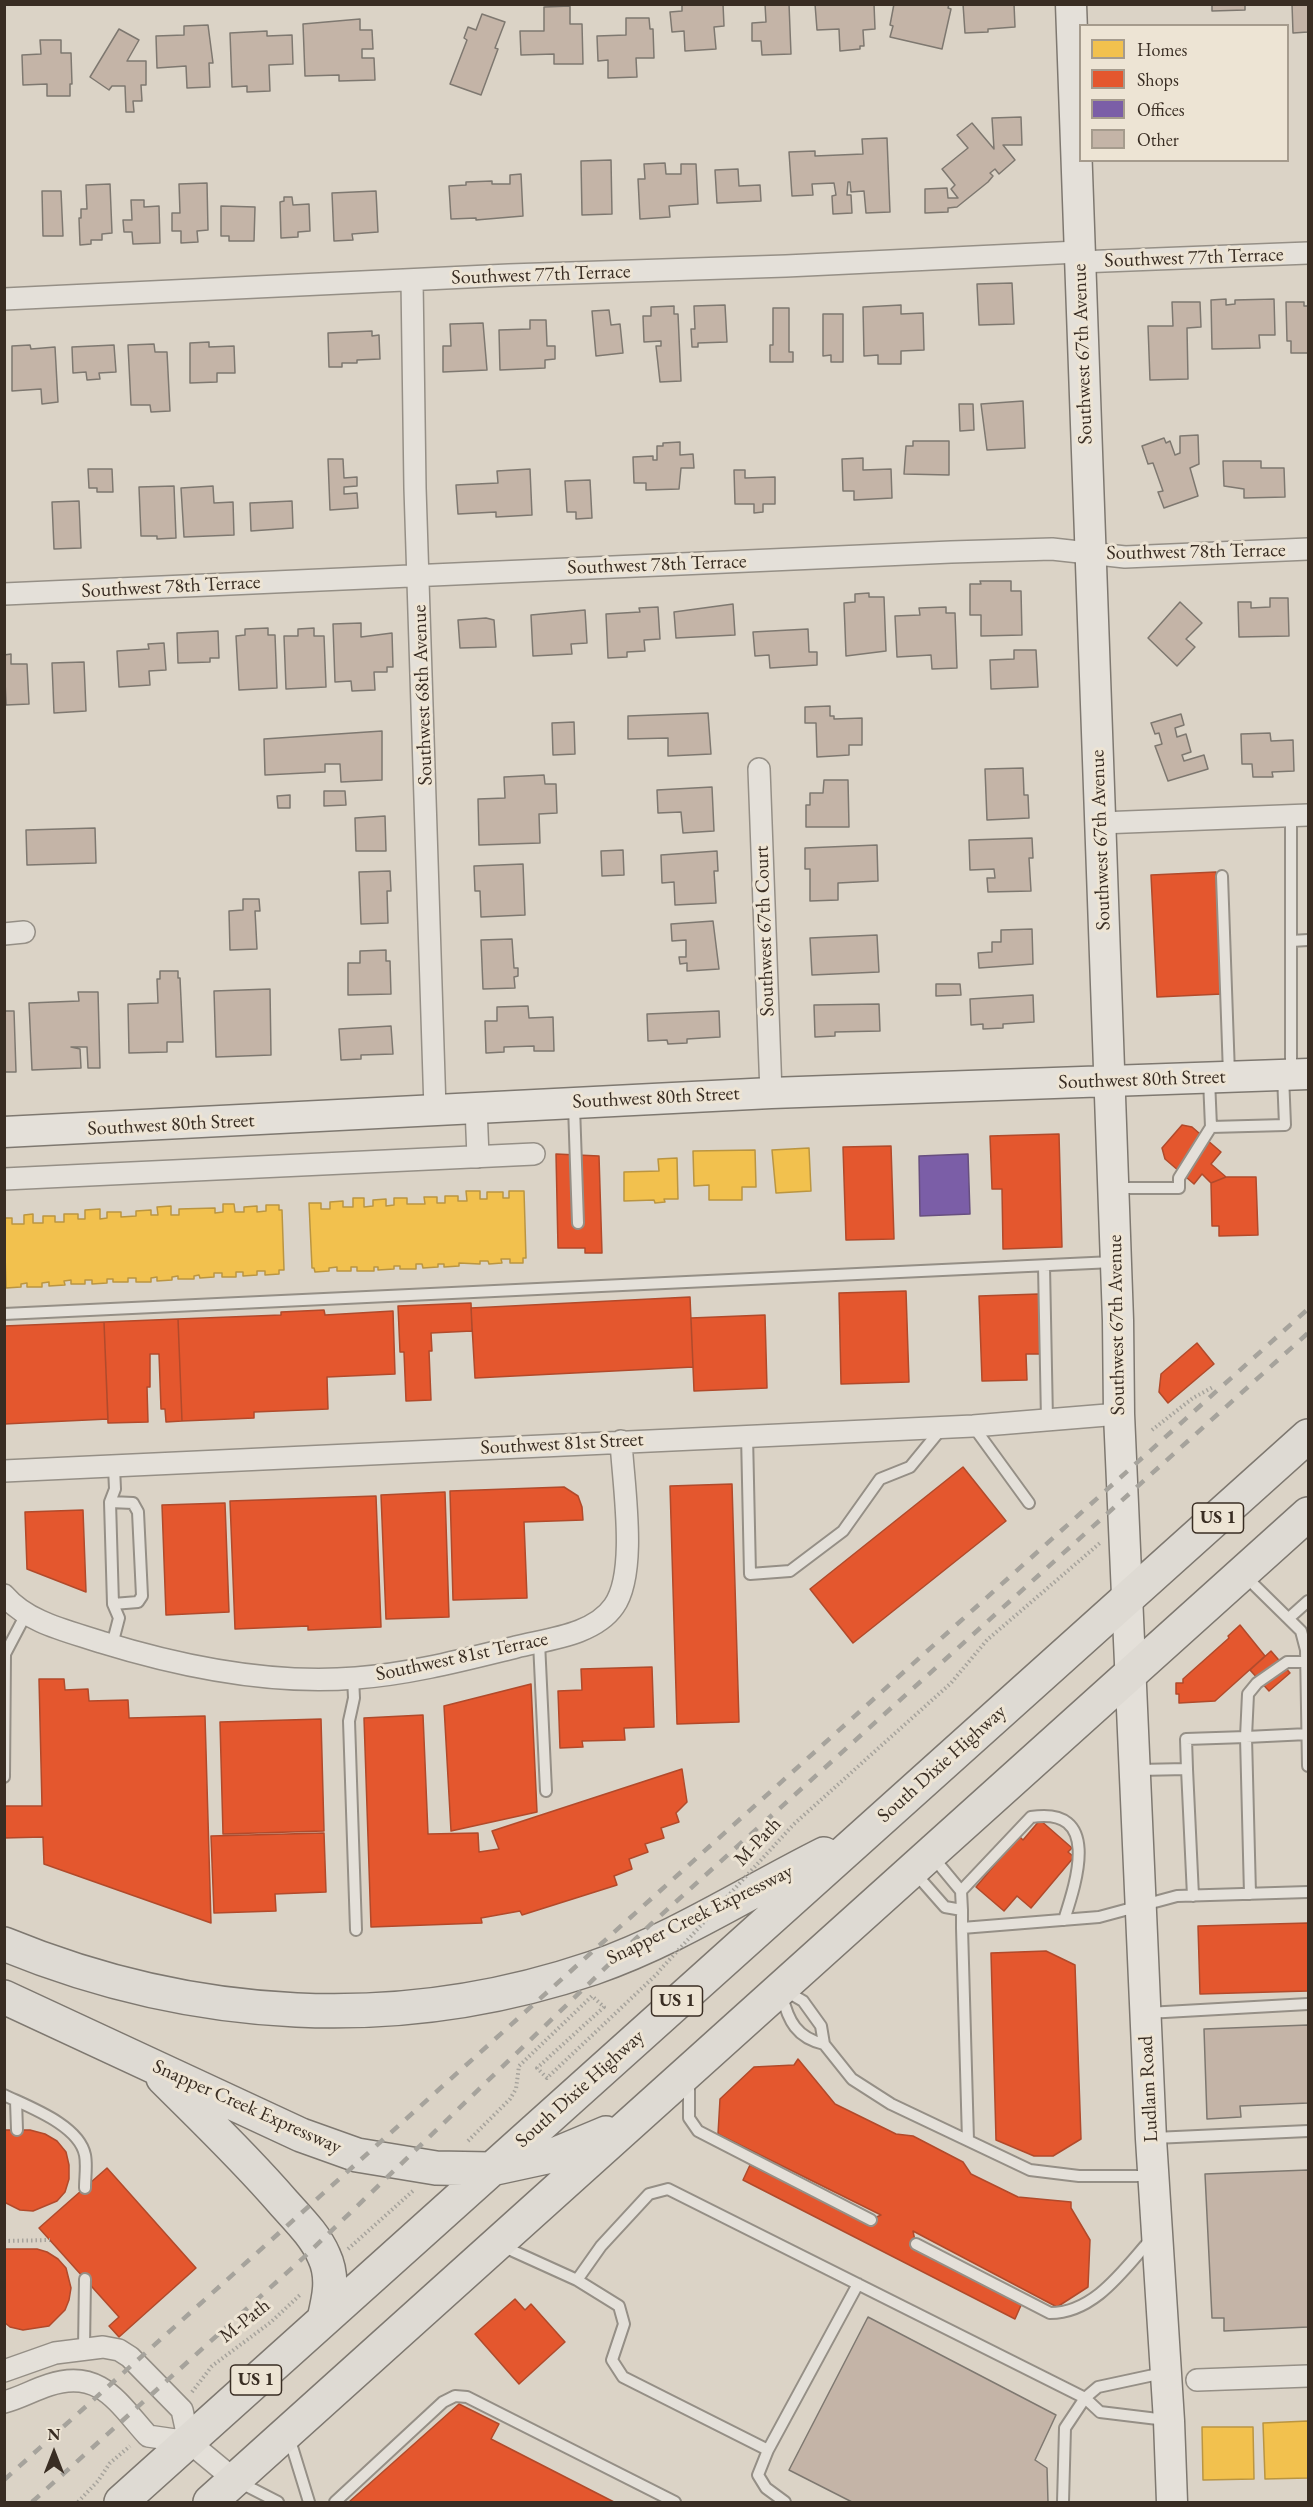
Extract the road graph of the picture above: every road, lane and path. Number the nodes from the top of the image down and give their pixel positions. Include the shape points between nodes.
1 (1071, 4) edge
2 (1308, 254) edge
3 (1078, 257) junction
4 (412, 280) junction
5 (4, 299) edge
6 (1308, 549) edge
7 (1091, 553) junction
8 (420, 576) junction
9 (4, 594) edge
10 (759, 769) dead end
11 (1300, 816) edge
12 (1100, 823) junction
13 (1222, 876) dead end
14 (1308, 940) edge
15 (1291, 941) junction
16 (1294, 1075) edge
17 (1219, 1078) junction
18 (1108, 1081) junction
19 (771, 1093) junction
20 (574, 1102) junction
21 (476, 1107) junction
22 (435, 1110) junction
23 (1211, 1127) junction
24 (4, 1132) edge
25 (534, 1154) dead end
26 (478, 1157) junction
27 (4, 1179) edge
28 (1113, 1188) junction
29 (578, 1222) dead end
30 (1116, 1262) junction
31 (1044, 1266) junction
32 (4, 1314) edge
33 (1213, 1387) dead end
34 (1119, 1414) junction
35 (1047, 1420) junction
36 (973, 1426) junction
37 (942, 1427) junction
38 (1152, 1430) dead end
39 (747, 1435) junction
40 (1308, 1436) edge
41 (621, 1441) junction
42 (114, 1467) junction
43 (4, 1471) edge
44 (110, 1502) junction
45 (1029, 1503) dead end
46 (1308, 1514) edge
47 (1092, 1549) dead end
48 (1242, 1572) junction
49 (4, 1595) edge
50 (1127, 1599) junction
51 (1308, 1601) edge
52 (113, 1604) junction
53 (26, 1614) junction
54 (1289, 1618) junction
55 (539, 1642) junction
56 (112, 1645) junction
57 (1306, 1662) junction
58 (1130, 1675) junction
59 (353, 1678) junction
60 (1308, 1734) edge
61 (1246, 1737) junction
62 (1308, 1766) edge
63 (1187, 1769) junction
64 (1135, 1770) junction
65 (4, 1777) edge
66 (546, 1791) dead end
67 (863, 1834) junction
68 (921, 1862) junction
69 (961, 1891) junction
70 (1308, 1892) edge
71 (1250, 1894) junction
72 (1193, 1896) junction
73 (1141, 1906) junction
74 (962, 1910) junction
75 (1064, 1920) junction
76 (962, 1928) junction
77 (356, 1930) dead end
78 (4, 1944) edge
79 (781, 1989) junction
80 (4, 1997) edge
81 (1308, 2004) edge
82 (1145, 2013) junction
83 (824, 2044) junction
84 (146, 2062) junction
85 (690, 2069) junction
86 (4, 2095) edge
87 (16, 2101) junction
88 (637, 2118) junction
89 (17, 2130) dead end
90 (1308, 2131) edge
91 (476, 2135) dead end
92 (1151, 2139) junction
93 (968, 2140) junction
94 (491, 2169) junction
95 (1153, 2176) junction
96 (85, 2188) dead end
97 (407, 2196) dead end
98 (871, 2220) dead end
99 (1156, 2233) junction
100 (50, 2240) dead end
101 (4, 2241) edge
102 (496, 2243) junction
103 (916, 2244) dead end
104 (347, 2250) dead end
105 (85, 2279) dead end
106 (577, 2280) junction
107 (858, 2284) junction
108 (304, 2291) dead end
109 (324, 2319) junction
110 (84, 2348) junction
111 (4, 2371) edge
112 (1166, 2372) junction
113 (1308, 2376) edge
114 (1197, 2380) dead end
115 (196, 2389) dead end
116 (1085, 2398) junction
117 (4, 2402) edge
118 (1169, 2421) junction
119 (288, 2432) junction
120 (189, 2442) junction
121 (768, 2450) junction
122 (124, 2452) dead end
123 (236, 2481) junction
124 (78, 2502) edge
125 (121, 2502) edge
126 (210, 2502) edge
127 (278, 2502) edge
128 (309, 2502) edge
129 (335, 2502) edge
130 (675, 2502) edge
131 (785, 2502) edge
132 (1063, 2502) edge
133 (1172, 2502) edge

1 - 3 main road, Southwest 67th Avenue
2 - 3 street, Southwest 77th Terrace
3 - 4 street, Southwest 77th Terrace
3 - 7 main road, Southwest 67th Avenue
4 - 5 street, Southwest 77th Terrace
4 - 8 street, Southwest 68th Avenue
6 - 7 street, Southwest 78th Terrace via 1125,557
7 - 8 street, Southwest 78th Terrace via 1052,549 963,552
7 - 12 main road, Southwest 67th Avenue
8 - 9 street, Southwest 78th Terrace
8 - 22 street, Southwest 68th Avenue
10 - 19 street, Southwest 67th Court
11 - 12 street
11 - 15 lane
12 - 18 main road, Southwest 67th Avenue
13 - 17 lane
14 - 15 lane
15 - 16 lane
16 - 17 main road, Southwest 80th Street
16 - 23 lane via 1285,1125
17 - 18 main road, Southwest 80th Street
17 - 23 lane
18 - 19 main road, Southwest 80th Street
18 - 28 main road, Southwest 67th Avenue
19 - 20 main road, Southwest 80th Street
20 - 21 main road, Southwest 80th Street
20 - 29 lane
21 - 22 main road, Southwest 80th Street
21 - 26 street
22 - 24 main road, Southwest 80th Street
23 - 28 lane via 1179,1178 1179,1188
25 - 26 street
26 - 27 street
28 - 30 main road, Southwest 67th Avenue
30 - 31 lane
30 - 34 main road, Southwest 67th Avenue
31 - 32 lane
31 - 35 lane
33 - 38 path
34 - 35 street, Southwest 81st Street
34 - 50 main road, Southwest 67th Avenue
35 - 36 street, Southwest 81st Street
36 - 37 street, Southwest 81st Street
36 - 45 lane
37 - 39 street, Southwest 81st Street
37 - 39 lane via 910,1467 880,1479 843,1532 790,1571 750,1574
39 - 41 street, Southwest 81st Street
40 - 50 highway, South Dixie Highway / US 1
41 - 42 street, Southwest 81st Street
41 - 55 street, Southwest 81st Terrace via 627,1555 619,1596 604,1618 586,1628
42 - 43 street, Southwest 81st Street
42 - 44 lane via 115,1489
44 - 52 lane
44 - 52 lane via 133,1503 138,1512 142,1596 138,1602
46 - 48 highway, US 1
47 - 91 path, M-Path, bridge via 987,1640 951,1683 794,1824 660,1970 547,2078 537,2068 604,2007 592,1996 519,2066 516,2089 510,2099
48 - 54 lane
48 - 58 highway, US 1
49 - 53 street, Southwest 81st Terrace
50 - 58 main road, Southwest 67th Avenue
50 - 67 highway, South Dixie Highway / US 1
51 - 54 lane
52 - 56 lane via 120,1618
53 - 56 street, Southwest 81st Terrace
53 - 65 lane via 5,1654
54 - 57 lane via 1301,1631
55 - 59 street, Southwest 81st Terrace via 437,1666
55 - 66 lane
56 - 59 street, Southwest 81st Terrace via 214,1669 303,1679
57 - 60 lane
57 - 61 lane via 1287,1662 1248,1694
58 - 64 main road, Ludlam Road
58 - 68 highway, US 1
59 - 77 lane via 349,1720
60 - 61 lane
60 - 62 lane
61 - 63 lane via 1186,1739
61 - 71 lane
63 - 64 lane
63 - 72 lane
64 - 73 main road, Ludlam Road
67 - 78 highway, Snapper Creek Expressway via 691,1925 594,1967 515,1989 398,2008 260,2009 182,1999 105,1980
67 - 94 highway, South Dixie Highway / US 1
68 - 69 lane
68 - 74 lane via 945,1907
68 - 79 highway, US 1
69 - 74 lane
69 - 75 lane via 1031,1816 1052,1815 1072,1827 1079,1846 1077,1879
70 - 71 lane
71 - 72 lane
72 - 73 lane
73 - 75 lane via 1099,1917
73 - 82 main road, Ludlam Road
74 - 76 lane
75 - 76 lane
76 - 93 lane
79 - 83 lane via 803,2001 821,2026
79 - 83 lane via 789,2019 808,2040
79 - 85 highway, US 1
80 - 84 highway, Snapper Creek Expressway
81 - 82 lane
82 - 92 main road, Ludlam Road
83 - 93 lane via 860,2086
84 - 94 highway, Snapper Creek Expressway via 332,2148 419,2166
84 - 109 highway via 251,2166 313,2237 324,2256 330,2280
85 - 88 highway, US 1
85 - 98 lane via 689,2118 698,2132
86 - 87 lane
87 - 89 lane
87 - 96 lane via 54,2119 75,2136 85,2154
88 - 94 highway, Snapper Creek Expressway via 551,2156
88 - 102 highway, US 1
90 - 92 lane
92 - 95 main road, Ludlam Road
93 - 95 lane via 1030,2170 1079,2176
94 - 109 highway, South Dixie Highway / US 1
95 - 99 main road, Ludlam Road
97 - 104 path
99 - 103 lane via 1108,2286 1080,2308 1063,2313 1050,2313
99 - 112 main road, Ludlam Road
100 - 101 path
102 - 106 lane
102 - 119 highway, US 1
105 - 110 lane
106 - 107 lane via 601,2246 649,2194 668,2189
106 - 121 lane via 619,2306 624,2325 612,2360 622,2377
107 - 116 lane
107 - 121 lane
108 - 115 path, M-Path via 272,2322 212,2366
109 - 120 highway, South Dixie Highway / US 1
110 - 111 street via 55,2353
110 - 120 street via 119,2350 130,2357 182,2410
112 - 116 lane via 1098,2387
112 - 118 main road, Ludlam Road
113 - 114 street
116 - 118 lane via 1100,2412
116 - 132 lane via 1065,2428
117 - 120 street via 50,2384 92,2382 114,2397 148,2436
118 - 133 main road, Ludlam Road
119 - 123 highway, US 1
119 - 128 lane
120 - 123 street
120 - 125 highway, South Dixie Highway / US 1
121 - 131 lane via 758,2475 766,2488
122 - 124 path
123 - 126 highway, US 1
123 - 127 lane
129 - 130 lane via 455,2396 467,2397

